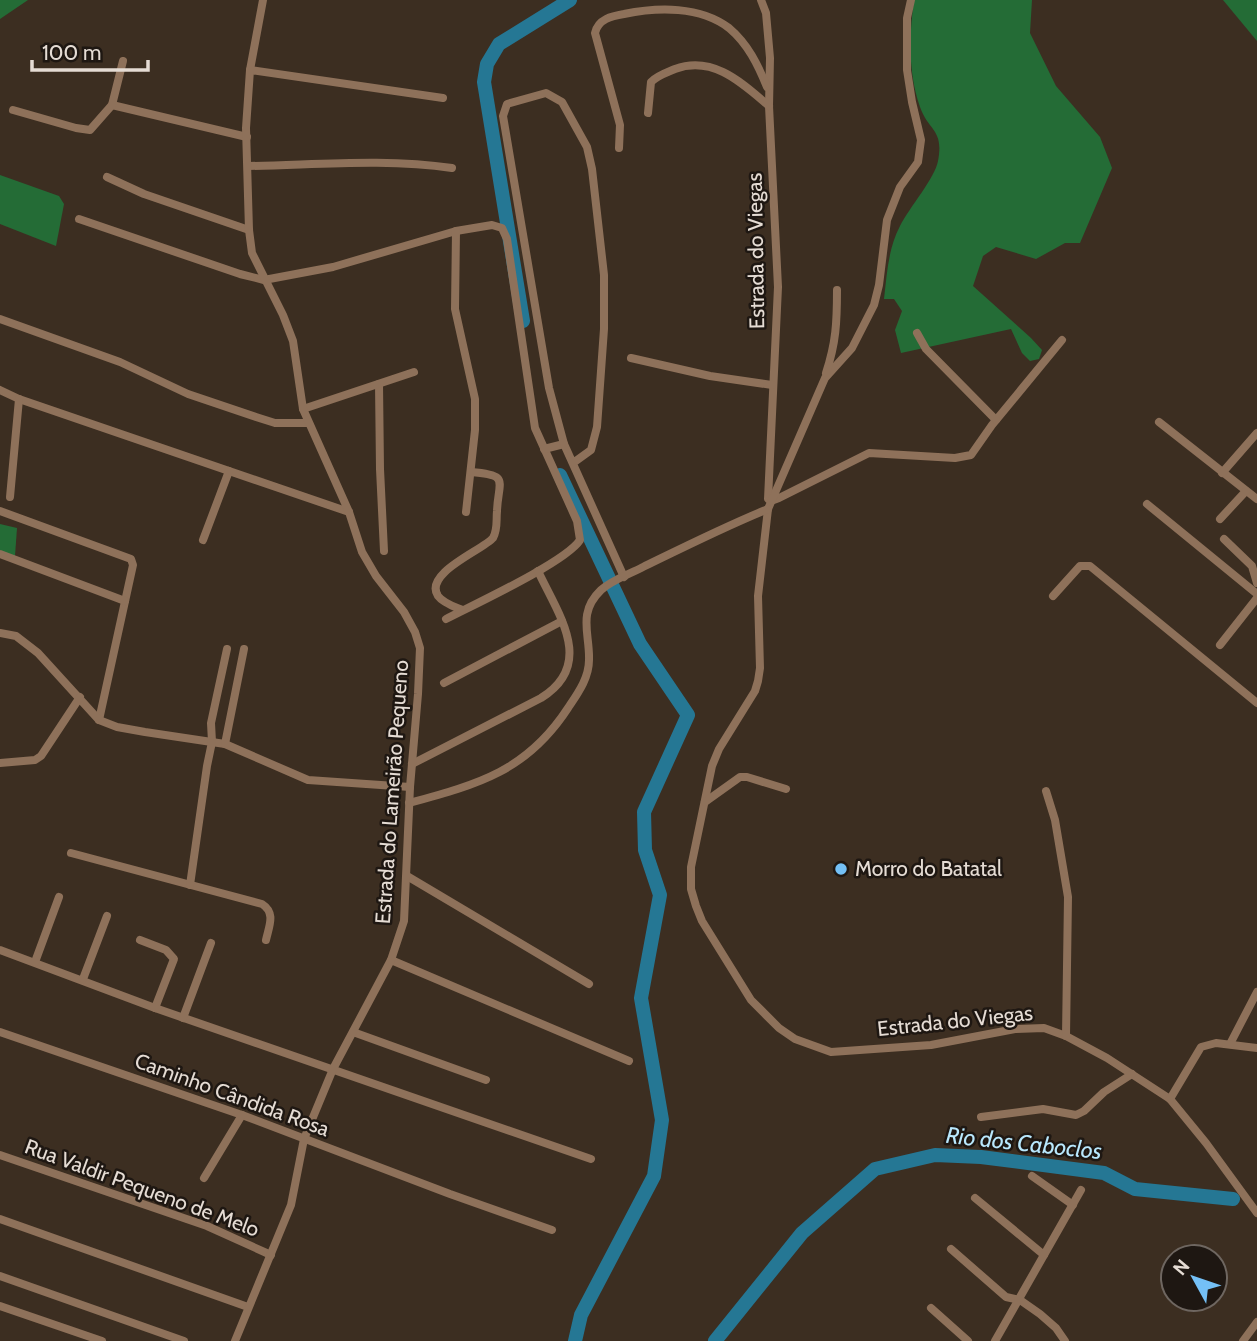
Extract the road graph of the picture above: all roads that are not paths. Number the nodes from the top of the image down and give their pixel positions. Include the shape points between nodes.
1 (263, 0) edge
2 (761, 0) edge
3 (911, 0) edge
4 (123, 61) dead end
5 (250, 70) junction
6 (770, 92) junction
7 (443, 98) dead end
8 (112, 105) junction
9 (769, 106) junction
10 (13, 110) dead end
11 (648, 113) dead end
12 (247, 137) junction
13 (619, 148) dead end
14 (248, 166) junction
15 (452, 168) dead end
16 (107, 177) dead end
17 (79, 219) dead end
18 (249, 230) junction
19 (456, 231) junction
20 (264, 280) junction
21 (836, 290) dead end
22 (0, 319) edge
23 (917, 333) dead end
24 (1062, 340) dead end
25 (631, 358) dead end
26 (414, 372) dead end
27 (825, 378) junction
28 (379, 384) junction
29 (772, 385) junction
30 (0, 390) edge
31 (19, 400) junction
32 (303, 409) junction
33 (996, 420) junction
34 (1158, 422) dead end
35 (308, 423) junction
36 (1257, 433) edge
37 (564, 444) junction
38 (544, 449) junction
39 (573, 463) junction
40 (229, 471) junction
41 (471, 472) junction
42 (1222, 473) junction
43 (1246, 491) junction
44 (10, 497) dead end
45 (1257, 499) edge
46 (1147, 504) dead end
47 (770, 505) junction
48 (0, 511) edge
49 (349, 512) junction
50 (466, 512) dead end
51 (1220, 519) dead end
52 (1224, 539) dead end
53 (202, 540) dead end
54 (384, 551) dead end
55 (0, 554) edge
56 (538, 571) junction
57 (623, 578) junction
58 (1257, 583) edge
59 (1053, 596) dead end
60 (1257, 596) edge
61 (125, 601) junction
62 (462, 610) junction
63 (446, 619) dead end
64 (562, 621) junction
65 (0, 633) edge
66 (1220, 645) dead end
67 (227, 649) dead end
68 (244, 649) dead end
69 (443, 683) dead end
70 (80, 697) junction
71 (1257, 703) edge
72 (99, 720) junction
73 (212, 742) junction
74 (225, 744) junction
75 (0, 763) edge
76 (412, 764) junction
77 (410, 787) junction
78 (786, 789) dead end
79 (1046, 791) dead end
80 (409, 803) junction
81 (705, 803) junction
82 (71, 853) dead end
83 (408, 876) junction
84 (190, 885) junction
85 (59, 897) dead end
86 (107, 916) dead end
87 (140, 940) dead end
88 (266, 940) dead end
89 (211, 943) dead end
90 (0, 950) edge
91 (391, 960) junction
92 (35, 962) junction
93 (83, 979) junction
94 (589, 984) dead end
95 (1257, 992) edge
96 (155, 1008) junction
97 (183, 1018) junction
98 (0, 1032) edge
99 (353, 1032) junction
100 (1066, 1036) junction
101 (1230, 1044) junction
102 (1257, 1048) edge
103 (629, 1061) dead end
104 (333, 1069) junction
105 (1132, 1074) junction
106 (486, 1080) dead end
107 (1170, 1099) junction
108 (242, 1115) junction
109 (981, 1117) dead end
110 (304, 1139) junction
111 (0, 1155) edge
112 (591, 1159) dead end
113 (1032, 1175) dead end
114 (204, 1178) dead end
115 (1081, 1190) dead end
116 (975, 1198) dead end
117 (1073, 1205) junction
118 (1257, 1213) edge
119 (0, 1219) edge
120 (552, 1230) dead end
121 (951, 1249) dead end
122 (271, 1255) junction
123 (1044, 1255) junction
124 (0, 1276) edge
125 (1020, 1300) junction
126 (0, 1306) edge
127 (248, 1307) junction
128 (931, 1308) dead end
129 (1257, 1322) edge
130 (102, 1341) edge
131 (184, 1341) edge
132 (235, 1341) edge
133 (968, 1341) edge
134 (995, 1341) edge
135 (1065, 1341) edge
136 (1243, 1341) edge

1 - 5 street, Estrada do Lameirão Pequeno
2 - 6 street, Estrada do Viegas via 768,27
3 - 27 street, Estrada do Viegas via 907,70 921,140 918,162 900,187 887,220 874,306 852,348
4 - 8 street
5 - 7 street
5 - 12 street, Estrada do Lameirão Pequeno
6 - 9 street, Estrada do Viegas
6 - 13 street via 751,53 728,28 709,17 654,8 614,16 599,23 595,33 620,125
8 - 10 street via 87,131
8 - 12 street
9 - 11 street via 726,73 695,63 651,82
9 - 29 street, Estrada do Viegas via 778,287
12 - 14 street, Estrada do Lameirão Pequeno
14 - 15 street via 385,163
14 - 18 street, Estrada do Lameirão Pequeno
16 - 18 street
17 - 20 street
18 - 20 street, Estrada do Lameirão Pequeno via 252,253
19 - 20 street via 333,267
19 - 38 street via 498,225 505,232 536,428
19 - 41 street via 455,309 475,399
20 - 32 street, Estrada do Lameirão Pequeno via 293,341
21 - 27 street via 838,327
22 - 35 street via 256,417 275,423
23 - 33 street via 926,349
24 - 33 street
25 - 29 street
26 - 28 street
27 - 47 street, Estrada do Viegas
28 - 32 street
28 - 54 street
29 - 47 street, Estrada do Viegas via 766,490
30 - 31 street
31 - 40 street
31 - 44 street
32 - 35 street, Estrada do Lameirão Pequeno
33 - 47 street via 966,457 869,453
34 - 42 street
35 - 49 street, Estrada do Lameirão Pequeno
36 - 42 street
37 - 38 street
37 - 39 street
37 - 39 street via 546,375 503,116 507,104 546,93 562,102 587,147 604,275 597,427 591,450
38 - 56 street via 580,534 574,548
39 - 57 street
40 - 49 street
40 - 53 street
41 - 50 street
41 - 62 street via 490,474 502,485 497,532 438,583 438,596
42 - 43 street
43 - 45 street
43 - 51 street
46 - 60 street
47 - 57 street
47 - 81 street, Estrada do Viegas via 758,596 758,681 719,749
48 - 61 street via 131,559
49 - 76 street, Estrada do Lameirão Pequeno via 362,552 404,612 420,648
52 - 58 street via 1252,566
55 - 61 street
56 - 62 street
56 - 64 street
57 - 80 street via 601,589 588,613 585,631 590,659 581,688 533,750 500,773
59 - 71 street via 1080,565 1090,566
60 - 66 street
61 - 72 street
62 - 63 street
64 - 69 street
64 - 76 street via 568,633 569,656 567,671 554,690
65 - 70 street via 26,643
67 - 73 street via 211,723
68 - 74 street
70 - 72 street
70 - 75 street via 41,756
72 - 73 street
73 - 74 street
73 - 84 street
74 - 77 street via 308,780
76 - 77 street, Estrada do Lameirão Pequeno
77 - 80 street, Estrada do Lameirão Pequeno
78 - 81 street via 740,777
79 - 100 street via 1068,897
80 - 83 street, Estrada do Lameirão Pequeno
81 - 100 street, Estrada do Viegas via 691,867 696,906 751,1000 795,1039 831,1052 931,1045 1015,1029 1044,1028
82 - 84 street
83 - 91 street, Estrada do Lameirão Pequeno via 404,921
83 - 94 street
84 - 88 street via 267,906 272,915
85 - 92 street
86 - 93 street
87 - 96 street via 166,950 174,959
89 - 97 street
90 - 92 street
91 - 99 street, Estrada do Lameirão Pequeno
91 - 103 street
92 - 93 street
93 - 96 street
95 - 101 street
96 - 97 street
97 - 104 street
98 - 108 street, Caminho Cândida Rosa
99 - 104 street, Estrada do Lameirão Pequeno
99 - 106 street
100 - 105 street, Estrada do Viegas
101 - 102 street
101 - 107 street via 1202,1047
104 - 110 street, Estrada do Lameirão Pequeno
104 - 112 street
105 - 107 street, Estrada do Viegas
105 - 109 street via 1076,1115 1043,1109
107 - 118 street, Estrada do Viegas
108 - 110 street, Caminho Cândida Rosa
108 - 114 street
110 - 120 street, Caminho Cândida Rosa
110 - 122 street, Estrada do Lameirão Pequeno via 291,1205
111 - 122 street, Rua Valdir Pequeno de Melo via 207,1226
113 - 117 street
115 - 117 street
116 - 123 street
117 - 123 street
119 - 127 street
121 - 125 street via 1006,1297
122 - 127 street, Estrada do Lameirão Pequeno
123 - 125 street
124 - 131 street
125 - 134 street
125 - 135 street via 1056,1328
126 - 130 street
127 - 132 street, Estrada do Lameirão Pequeno
128 - 133 street
129 - 136 street

